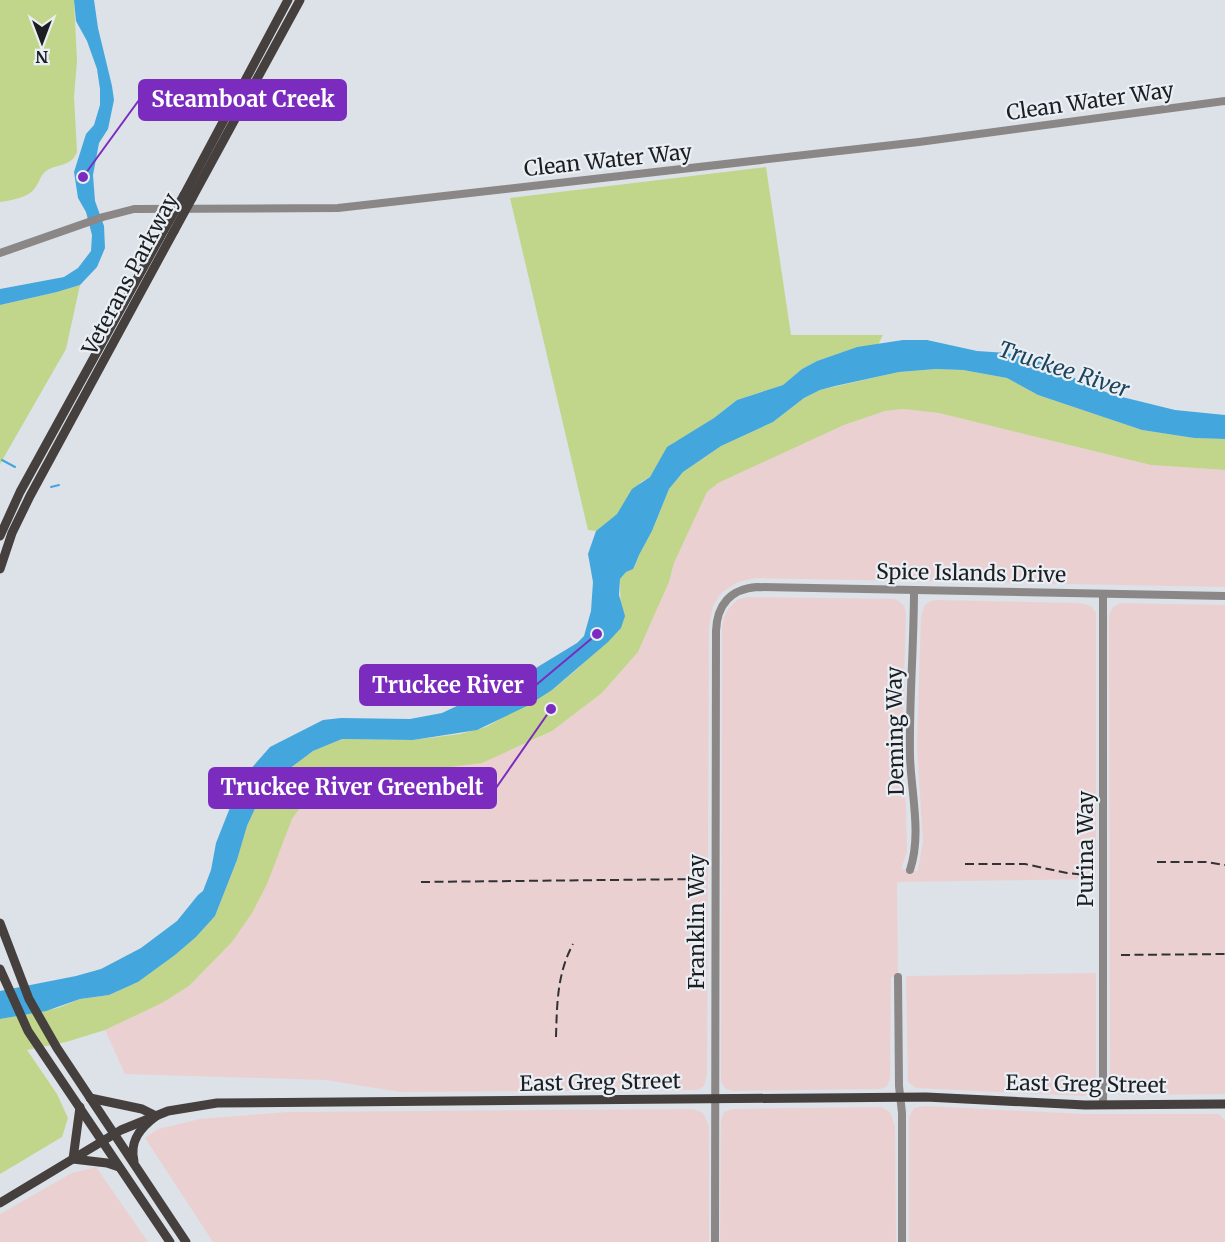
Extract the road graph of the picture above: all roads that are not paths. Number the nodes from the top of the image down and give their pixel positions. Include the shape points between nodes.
1 (288, 0) edge
2 (300, 0) edge
3 (1225, 101) edge
4 (188, 196) junction
5 (169, 231) junction
6 (0, 253) edge
7 (0, 536) edge
8 (0, 568) edge
9 (914, 590) junction
10 (1103, 594) junction
11 (1225, 596) edge
12 (722, 604) joint
13 (910, 870) dead end
14 (0, 923) edge
15 (0, 969) edge
16 (898, 977) dead end
17 (90, 1098) junction
18 (900, 1098) junction
19 (715, 1099) junction
20 (1225, 1104) edge
21 (1104, 1105) junction
22 (80, 1107) junction
23 (156, 1116) junction
24 (114, 1134) junction
25 (103, 1141) junction
26 (73, 1159) junction
27 (119, 1167) junction
28 (136, 1167) junction
29 (0, 1203) edge
30 (170, 1242) edge
31 (186, 1242) edge
32 (715, 1242) edge
33 (902, 1242) edge

1 - 4 main road, Veterans Parkway
2 - 4 main road, Veterans Parkway
3 - 6 street, Clean Water Way via 919,142 338,208 122,211
4 - 5 main road, Veterans Parkway, bridge
5 - 7 main road, Veterans Parkway via 20,492
5 - 8 main road, Veterans Parkway via 30,496
9 - 10 street, Spice Islands Drive
9 - 12 street, Spice Islands Drive via 757,587 740,590
9 - 13 street, Deming Way via 910,759 915,837
10 - 11 street, Spice Islands Drive
10 - 21 street, Purina Way
12 - 19 street, Franklin Way via 716,631
14 - 17 main road via 30,999
15 - 22 main road via 28,1031
16 - 18 street
17 - 23 main road via 142,1109
17 - 24 main road
18 - 19 main road, East Greg Street
18 - 21 main road, East Greg Street
18 - 33 street
19 - 23 main road, East Greg Street via 231,1102 197,1105
19 - 32 street, Franklin Way
20 - 21 main road, East Greg Street
22 - 25 main road
22 - 26 main road
23 - 24 main road, East Greg Street
23 - 28 main road via 144,1125 135,1141
24 - 25 main road, East Greg Street
24 - 28 main road
25 - 26 main road, East Greg Street
25 - 27 main road
26 - 27 main road
26 - 29 main road, East Greg Street
27 - 30 main road
28 - 31 main road

